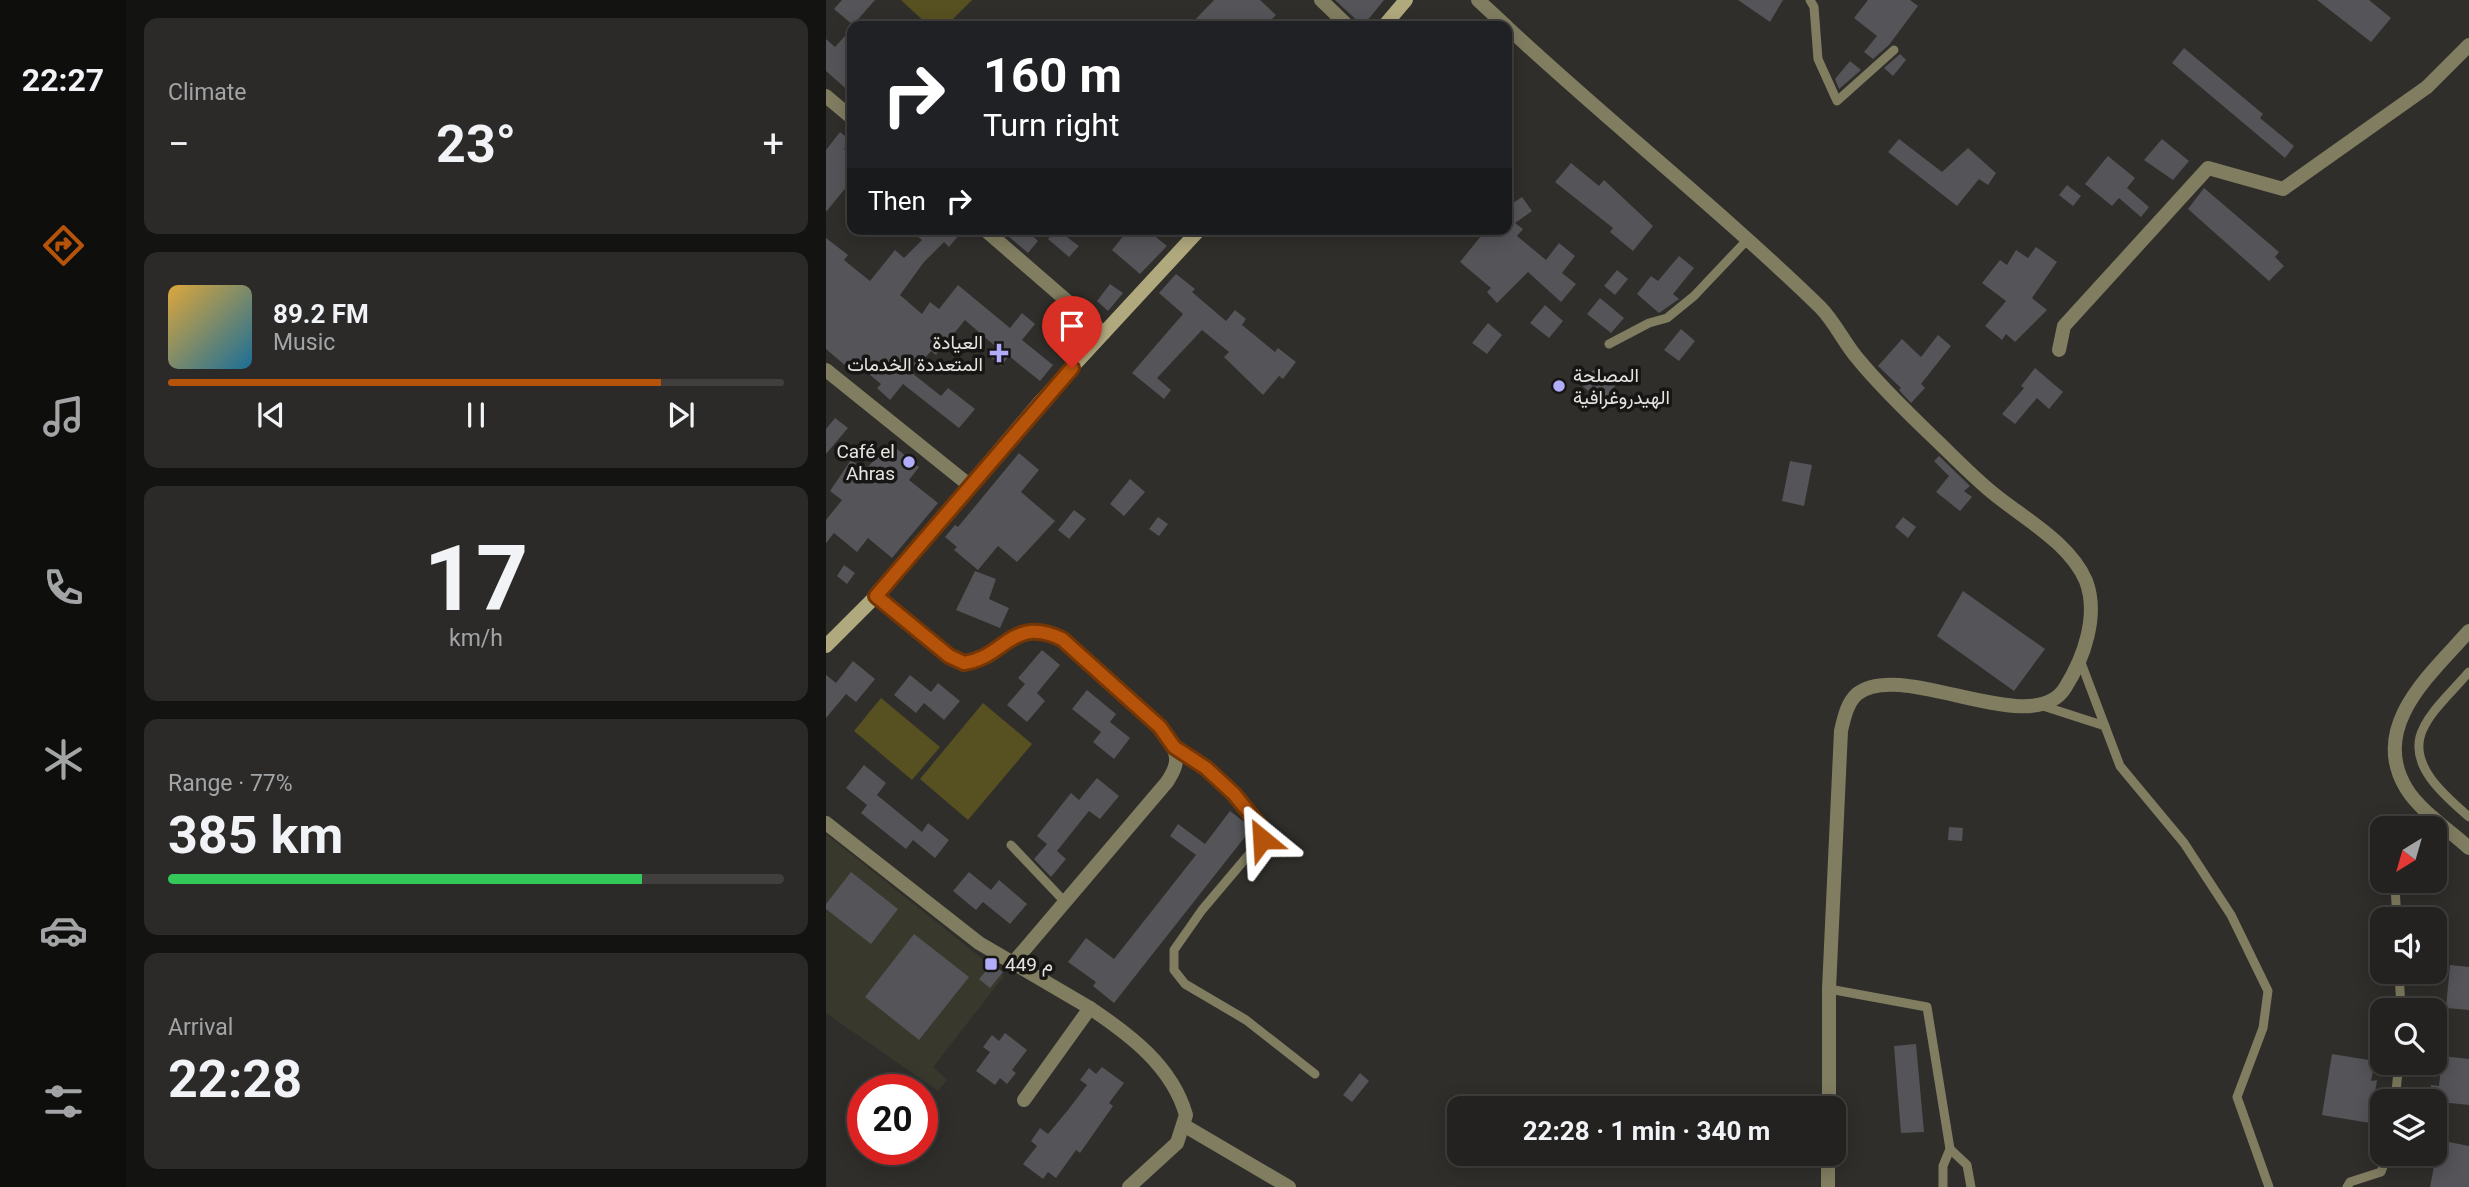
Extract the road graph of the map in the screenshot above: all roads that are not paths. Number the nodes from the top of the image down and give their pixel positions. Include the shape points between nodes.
1 (1321, 0) edge
2 (1406, 0) edge
3 (1478, 0) edge
4 (1810, 0) edge
5 (1343, 21) edge
6 (1388, 21) edge
7 (1501, 21) edge
8 (1512, 30) edge
9 (2469, 45) edge
10 (1894, 50) dead end
11 (826, 96) edge
12 (847, 114) edge
13 (991, 235) edge
14 (1194, 235) edge
15 (1748, 239) junction
16 (1104, 333) junction
17 (1609, 344) dead end
18 (2059, 350) dead end
19 (826, 370) edge
20 (969, 485) junction
21 (876, 596) junction
22 (2469, 631) edge
23 (826, 646) edge
24 (2079, 658) junction
25 (2469, 672) edge
26 (2043, 706) junction
27 (2105, 726) junction
28 (1174, 747) junction
29 (2469, 817) edge
30 (826, 823) edge
31 (1011, 845) dead end
32 (2469, 848) edge
33 (1065, 902) junction
34 (1013, 962) junction
35 (1829, 989) junction
36 (1090, 1008) junction
37 (1315, 1074) dead end
38 (1829, 1096) edge
39 (1024, 1100) dead end
40 (1185, 1126) junction
41 (1950, 1149) junction
42 (1828, 1166) edge
43 (2383, 1166) edge
44 (1129, 1187) edge
45 (1289, 1187) edge
46 (1828, 1187) edge
47 (1943, 1187) edge
48 (1970, 1187) edge
49 (2269, 1187) edge
50 (2347, 1187) edge

1 - 5 street
2 - 6 main road
3 - 7 street
4 - 10 lane via 1818,60 1837,101
8 - 15 street
9 - 18 street via 2427,87 2283,189 2208,168 2064,326
11 - 12 street
13 - 16 street
14 - 16 main road
15 - 17 lane via 1667,318
15 - 24 street via 1824,310 1858,359 1927,431 1987,489 2069,556 2085,579 2092,603 2090,628
16 - 20 main road
19 - 20 street
20 - 21 main road
21 - 23 main road
21 - 28 street via 949,656 964,663 1025,632 1062,639 1160,727
22 - 32 street via 2413,694 2396,729 2396,759 2406,789
24 - 26 street via 2065,689
24 - 27 lane
25 - 29 lane via 2419,738 2423,761 2437,789
26 - 27 lane
26 - 35 street via 1975,700 1901,684 1867,688 1852,700 1841,731
27 - 49 lane via 2120,766 2184,844 2231,915 2268,991 2263,1028 2237,1097
28 - 33 street via 1176,766 1167,782
28 - 37 lane via 1234,794 1260,826 1262,839 1174,950 1174,971 1185,984 1246,1020
30 - 34 street via 979,943
31 - 33 lane
33 - 34 street
34 - 36 street
35 - 38 street
35 - 41 lane via 1927,1007
36 - 39 street
36 - 40 street via 1125,1032 1164,1073 1182,1102
40 - 44 street via 1168,1154
40 - 45 street
41 - 47 lane via 1943,1166
41 - 48 lane via 1967,1165
42 - 46 street
43 - 50 lane via 2381,1172

